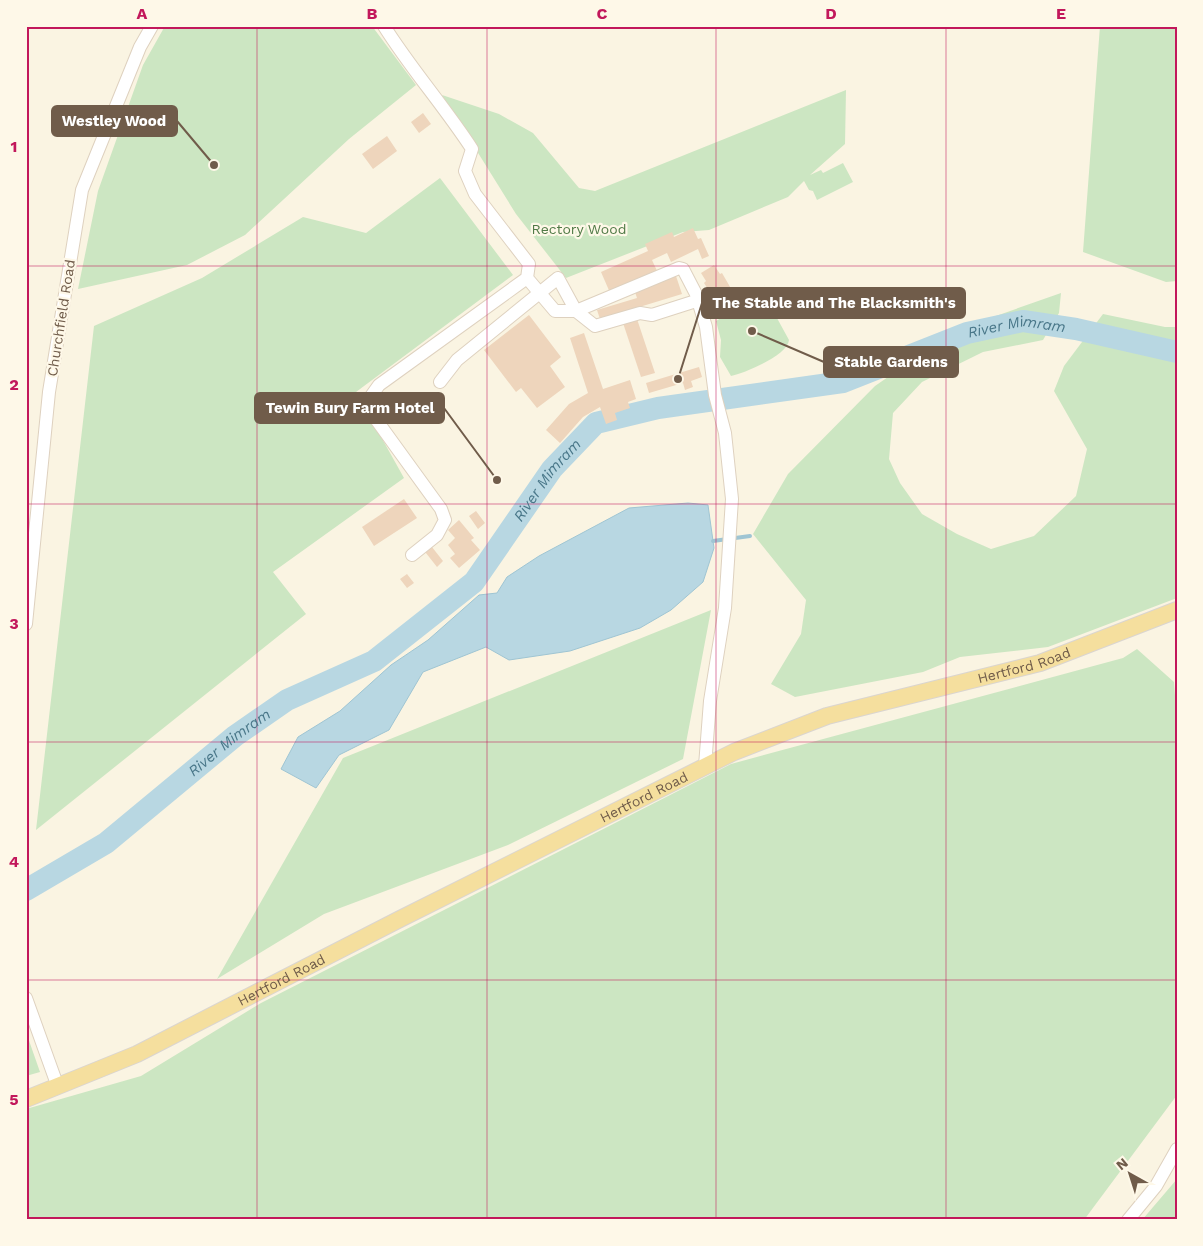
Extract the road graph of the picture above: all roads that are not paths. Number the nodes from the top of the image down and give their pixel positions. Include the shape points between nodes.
1 (152, 26) edge
2 (384, 26) edge
3 (527, 278) junction
4 (539, 295) junction
5 (699, 300) junction
6 (576, 312) junction
7 (440, 382) dead end
8 (412, 554) dead end
9 (1176, 613) edge
10 (26, 624) edge
11 (706, 766) junction
12 (26, 998) edge
13 (58, 1087) junction
14 (26, 1099) edge
15 (1177, 1149) edge
16 (1128, 1220) edge

1 - 10 street, Churchfield Road via 140,47 82,190 50,392
2 - 3 street via 472,149 465,171 475,194 529,264
3 - 4 street
3 - 8 street via 379,385 369,399 375,418 441,509 445,520 437,535
4 - 6 street via 555,311
4 - 6 street via 558,278
4 - 7 street via 457,360
5 - 6 street via 652,315 640,313 595,326
5 - 6 street via 683,269 679,268
5 - 11 street via 728,455 732,499 725,608 710,701
9 - 11 main road, Hertford Road via 1040,663 827,716
11 - 13 main road, Hertford Road via 137,1054
12 - 13 street
13 - 14 main road, Hertford Road
15 - 16 street via 1156,1186

